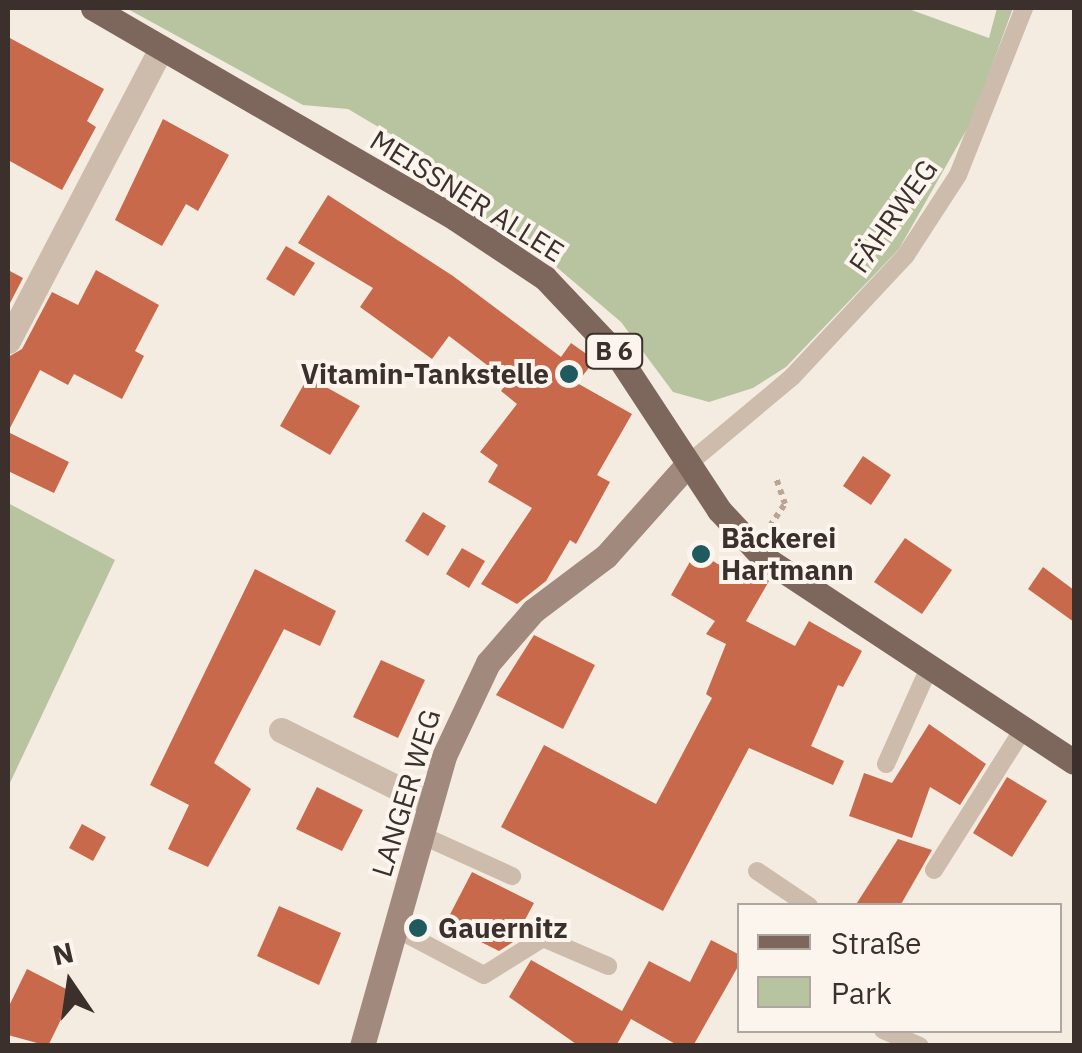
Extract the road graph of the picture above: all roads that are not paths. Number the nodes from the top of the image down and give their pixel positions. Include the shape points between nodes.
1 (93, 8) edge
2 (1024, 8) edge
3 (161, 48) junction
4 (8, 341) edge
5 (688, 464) junction
6 (929, 668) junction
7 (1023, 728) junction
8 (281, 730) dead end
9 (1074, 762) edge
10 (886, 764) dead end
11 (428, 804) junction
12 (421, 835) junction
13 (934, 870) dead end
14 (757, 871) dead end
15 (512, 876) dead end
16 (804, 903) edge
17 (397, 929) junction
18 (608, 966) dead end
19 (890, 1033) edge
20 (362, 1046) edge
21 (920, 1046) edge

1 - 3 main road, MEISSNER ALLEE / B 6
2 - 5 lane, FÄHRWEG via 1003,71 934,216 868,300 792,377
3 - 4 street
3 - 5 main road, MEISSNER ALLEE / B 6 via 545,278 616,353
5 - 6 main road, MEISSNER ALLEE / B 6 via 718,510 756,549
5 - 11 street, LANGER WEG via 606,556 510,632 458,718
6 - 7 main road, MEISSNER ALLEE / B 6
6 - 10 lane
7 - 9 main road, MEISSNER ALLEE / B 6
7 - 13 lane
8 - 11 street
11 - 12 street, LANGER WEG
12 - 15 lane
12 - 17 street, LANGER WEG
14 - 16 lane
17 - 18 lane via 484,975 543,938
17 - 20 street, LANGER WEG
19 - 21 lane

